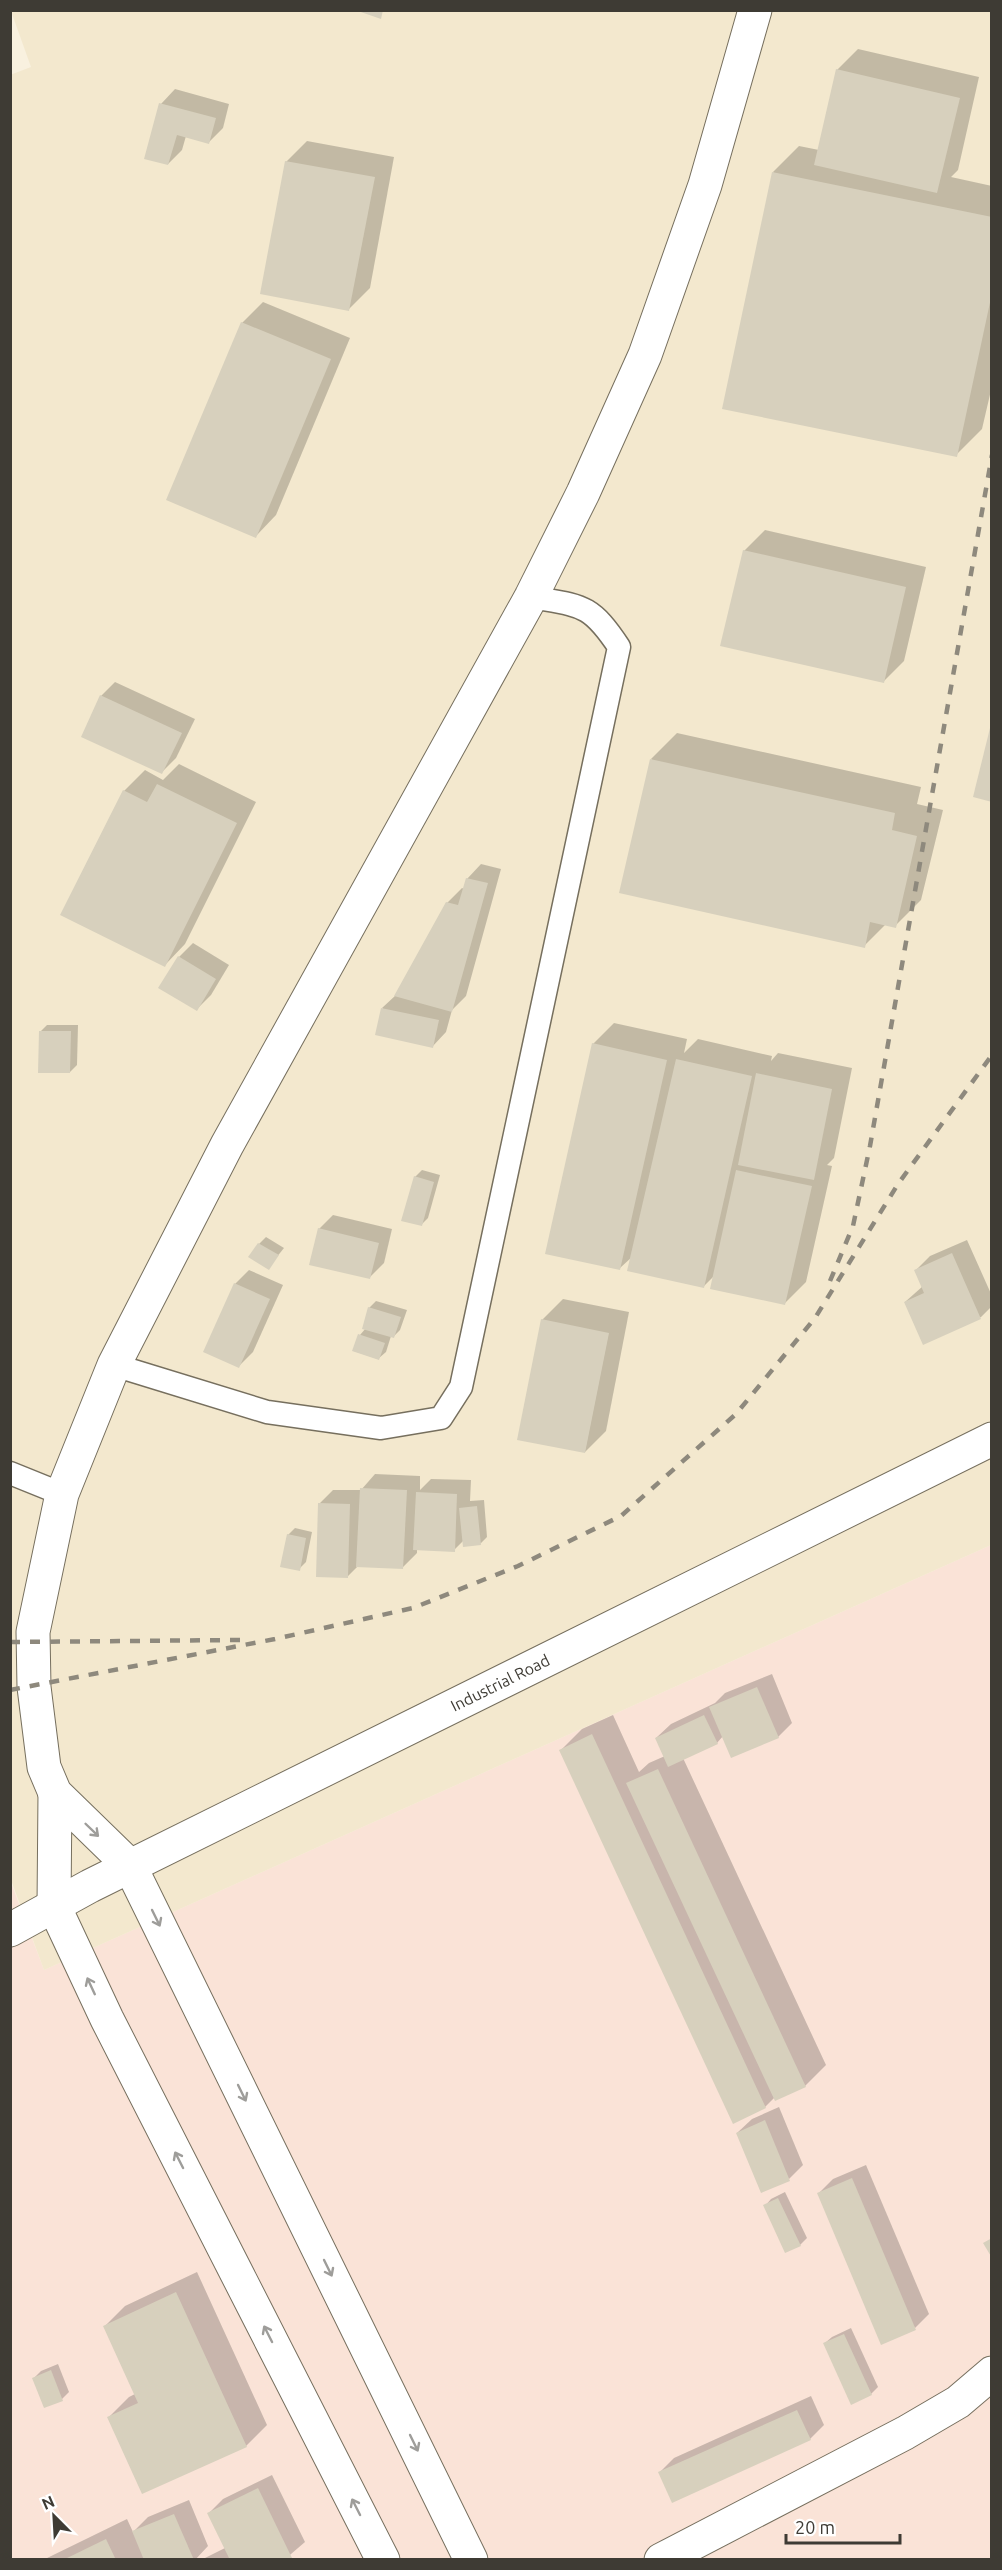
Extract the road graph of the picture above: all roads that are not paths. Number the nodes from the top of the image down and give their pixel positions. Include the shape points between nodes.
1 (755, 10) edge
2 (531, 597) junction
3 (114, 1365) junction
4 (992, 1439) edge
5 (10, 1473) edge
6 (62, 1494) junction
7 (55, 1793) junction
8 (130, 1866) junction
9 (54, 1906) junction
10 (10, 1930) edge
11 (992, 2373) edge
12 (383, 2559) edge
13 (471, 2559) edge
14 (661, 2559) edge

1 - 2 street via 705,185 645,355
2 - 3 street via 227,1146
2 - 3 lane via 580,606 602,622 619,647 461,1387 441,1418 381,1428 267,1412
3 - 6 street
4 - 8 street, Industrial Road
5 - 6 lane
6 - 7 street via 33,1632 34,1687 44,1767
7 -> 8 street
7 - 9 street
8 - 9 street, Industrial Road
8 -> 13 street
9 - 10 street, Industrial Road
12 -> 9 street via 107,2019
11 - 14 street via 958,2402 905,2433

